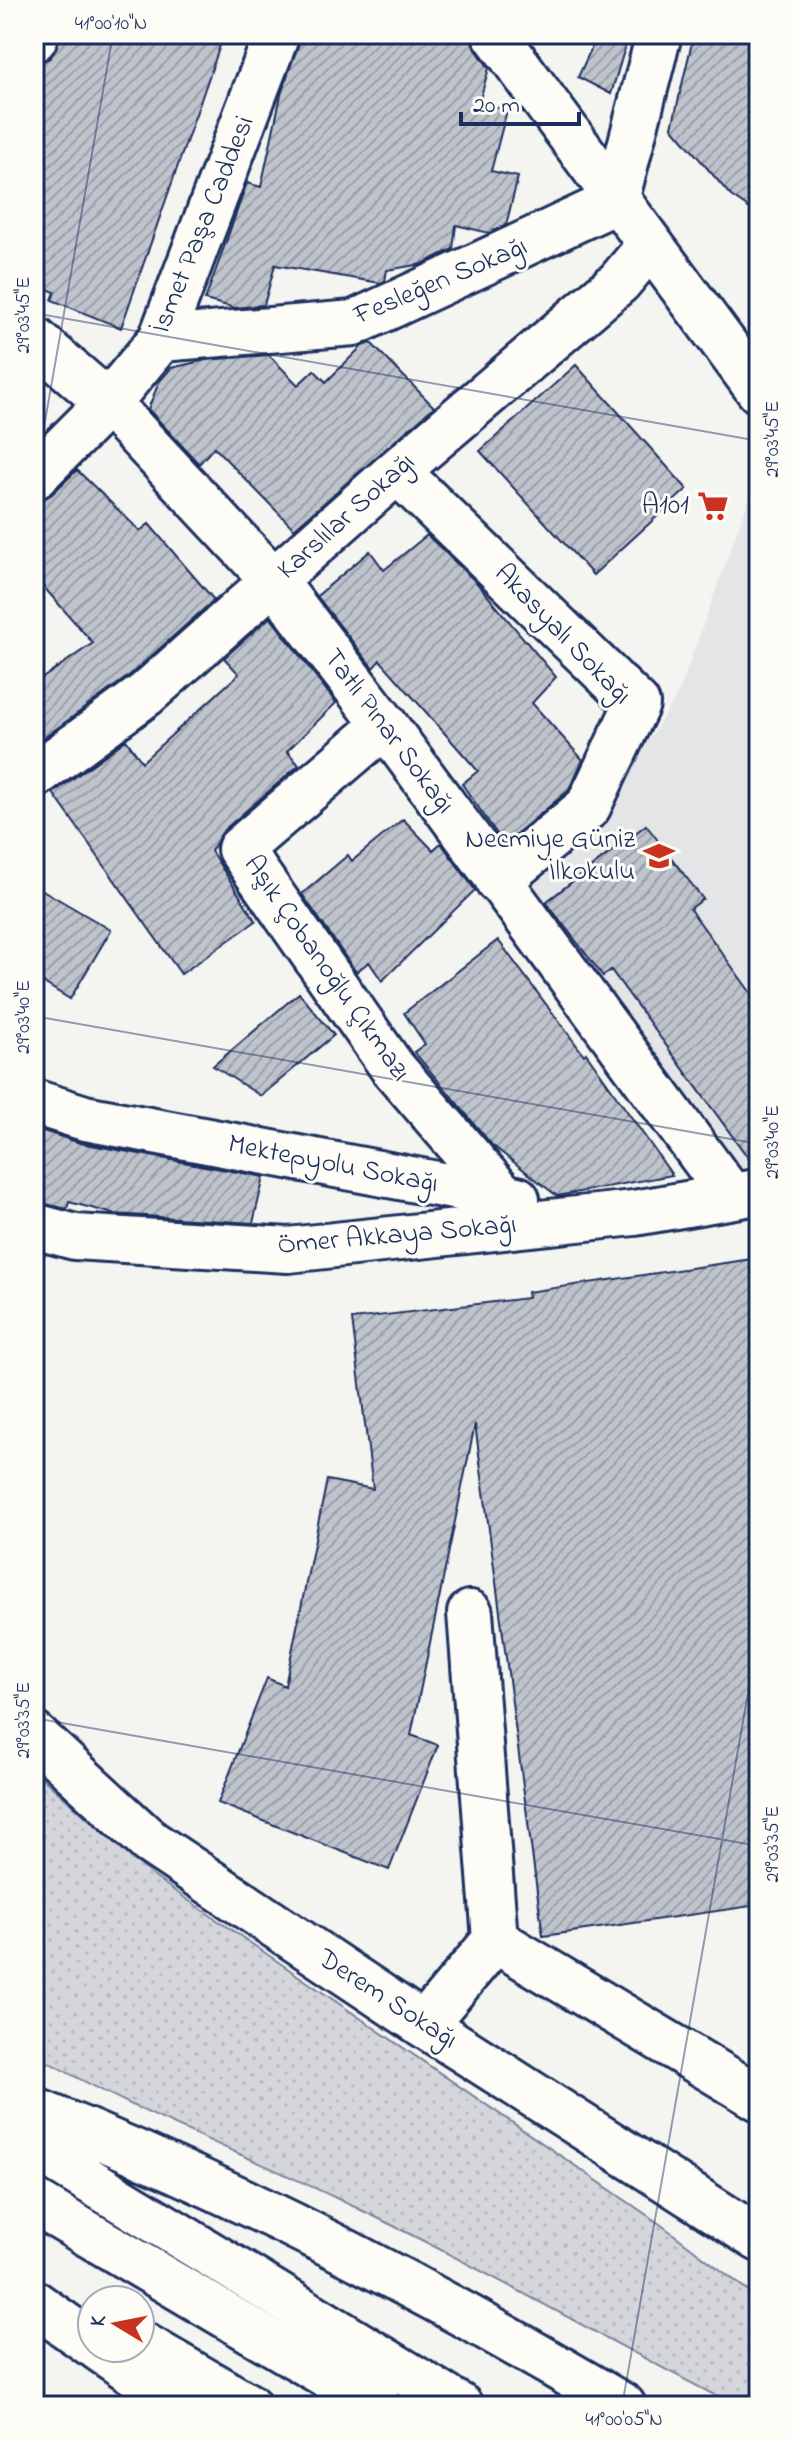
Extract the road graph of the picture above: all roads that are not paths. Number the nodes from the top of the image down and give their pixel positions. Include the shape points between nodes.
1 (277, 34) edge
2 (495, 34) edge
3 (659, 34) edge
4 (616, 201) junction
5 (650, 245) junction
6 (34, 339) edge
7 (161, 339) junction
8 (759, 391) edge
9 (108, 403) junction
10 (397, 471) junction
11 (34, 477) edge
12 (275, 582) junction
13 (385, 725) junction
14 (34, 776) edge
15 (498, 881) junction
16 (34, 1102) edge
17 (745, 1194) edge
18 (505, 1198) junction
19 (634, 1213) junction
20 (34, 1226) edge
21 (470, 1613) dead end
22 (34, 1735) edge
23 (495, 1940) junction
24 (424, 2025) junction
25 (759, 2098) edge
26 (34, 2110) edge
27 (34, 2147) edge
28 (34, 2202) edge
29 (34, 2232) edge
30 (759, 2239) edge
31 (34, 2282) edge
32 (34, 2303) edge
33 (76, 2307) edge
34 (76, 2333) edge
35 (156, 2352) edge
36 (121, 2364) edge
37 (182, 2406) edge
38 (248, 2406) edge
39 (326, 2406) edge
40 (379, 2406) edge
41 (460, 2406) edge
42 (623, 2406) edge

1 - 7 main road, İsmet Paşa Caddesi
2 - 4 main road
3 - 4 main road
4 - 5 main road
4 - 7 main road, Fesleğen Sokağı via 354,323
5 - 8 main road
5 - 10 main road, Karslılar Sokağı via 619,282
6 - 9 main road, Tatlı Pınar Sokağı
7 - 9 main road, İsmet Paşa Caddesi
9 - 11 main road, İsmet Paşa Caddesi
9 - 12 main road, Tatlı Pınar Sokağı
10 - 12 main road, Karslılar Sokağı
10 - 15 main road, Akasyalı Sokağı via 637,704 588,807
12 - 13 main road, Tatlı Pınar Sokağı
12 - 14 main road, Karslılar Sokağı via 146,694
13 - 15 main road, Tatlı Pınar Sokağı
13 - 18 main road, Aşık Çobanoğlu Çıkmazı via 240,849 392,1067
15 - 17 main road, Tatlı Pınar Sokağı
16 - 18 main road, Mektepyolu Sokağı via 85,1118
17 - 19 main road, Ömer Akkaya Sokağı
18 - 19 main road, Mektepyolu Sokağı
19 - 20 main road, Ömer Akkaya Sokağı via 288,1250 75,1237
21 - 23 main road
22 - 24 main road, Derem Sokağı via 150,1842
23 - 24 main road
23 - 25 main road
24 - 30 main road, Derem Sokağı
26 - 42 main road via 140,2152 351,2254 477,2319
27 - 41 main road
28 - 40 main road
29 - 39 main road
31 - 33 main road
32 - 34 main road
35 - 38 main road
36 - 37 main road

